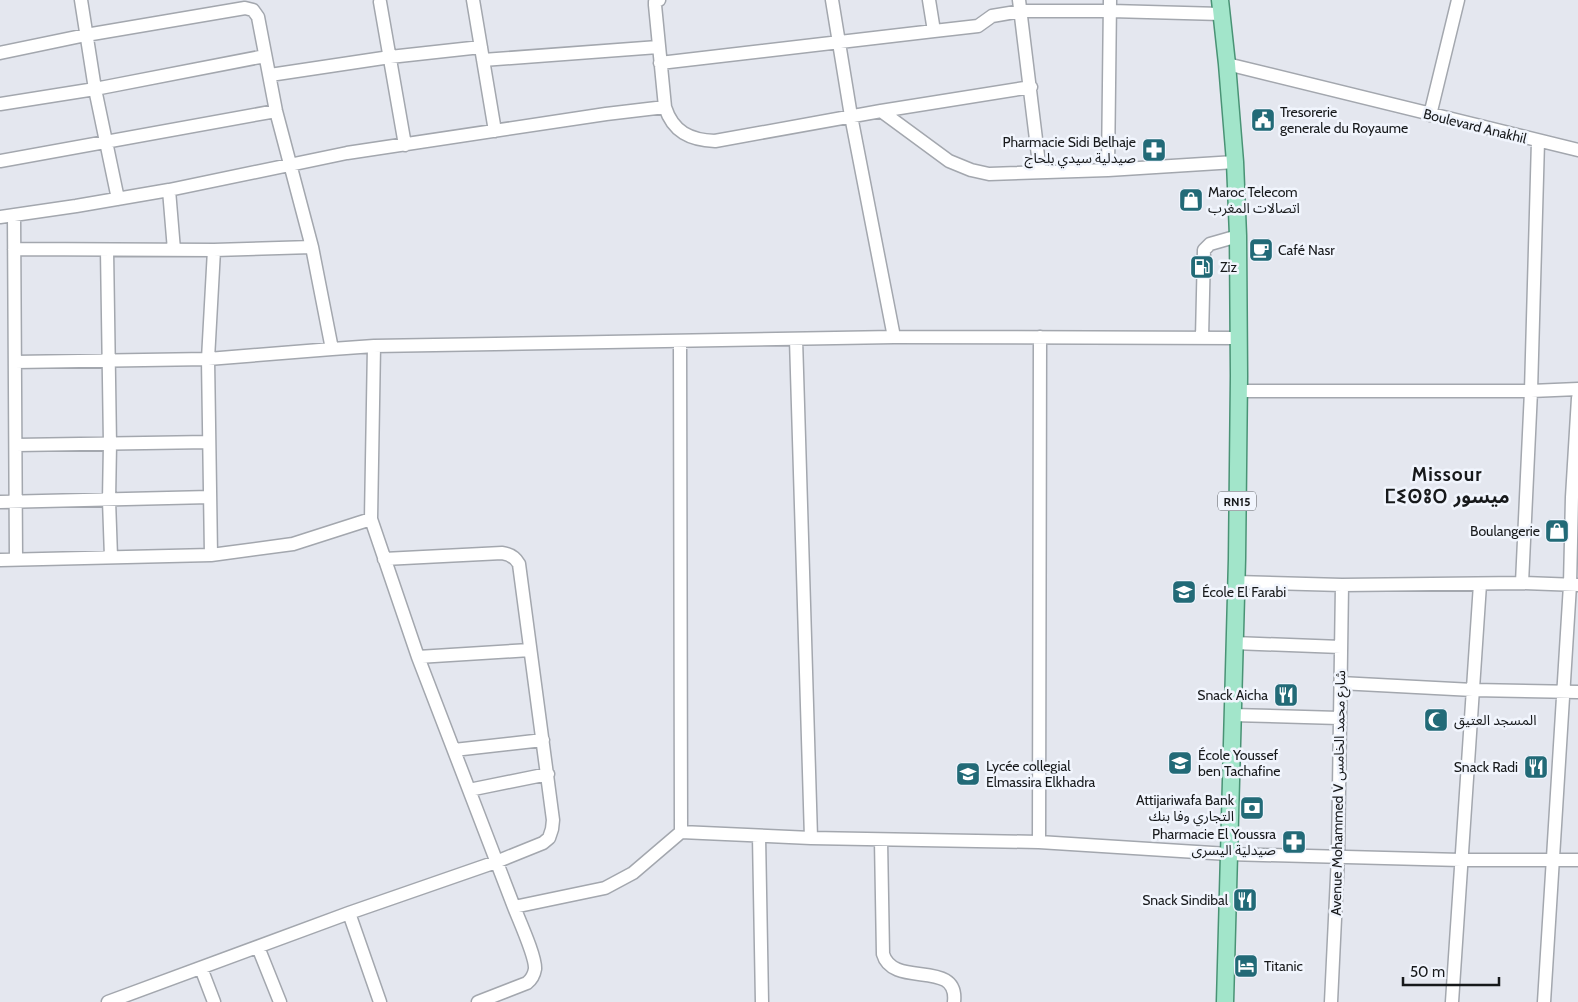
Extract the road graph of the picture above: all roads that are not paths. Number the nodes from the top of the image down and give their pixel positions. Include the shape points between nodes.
1 (81, 0) edge
2 (474, 0) edge
3 (659, 0) edge
4 (832, 0) edge
5 (929, 0) edge
6 (1458, 0) edge
7 (380, 2) dead end
8 (1110, 5) edge
9 (1020, 6) edge
10 (1034, 6) edge
11 (1220, 7) edge
12 (934, 31) junction
13 (86, 35) junction
14 (839, 41) junction
15 (481, 47) junction
16 (658, 47) junction
17 (0, 53) edge
18 (266, 56) junction
19 (390, 57) junction
20 (483, 60) junction
21 (660, 63) junction
22 (1227, 64) junction
23 (270, 75) junction
24 (1031, 88) junction
25 (95, 89) junction
26 (0, 104) edge
27 (664, 107) junction
28 (276, 111) junction
29 (881, 111) junction
30 (1430, 115) junction
31 (852, 116) junction
32 (495, 131) junction
33 (1538, 141) junction
34 (105, 142) junction
35 (405, 144) junction
36 (1578, 150) edge
37 (0, 161) edge
38 (1235, 162) junction
39 (290, 165) junction
40 (1108, 170) junction
41 (1040, 172) junction
42 (169, 190) junction
43 (118, 199) junction
44 (14, 215) junction
45 (0, 217) edge
46 (1238, 236) junction
47 (312, 247) junction
48 (14, 249) junction
49 (107, 250) junction
50 (174, 250) junction
51 (214, 250) junction
52 (894, 337) junction
53 (1040, 337) junction
54 (1202, 338) junction
55 (1238, 338) junction
56 (796, 339) junction
57 (680, 340) junction
58 (374, 346) junction
59 (332, 349) junction
60 (208, 359) junction
61 (109, 361) junction
62 (15, 362) junction
63 (1578, 389) edge
64 (1238, 391) junction
65 (1531, 391) junction
66 (1578, 398) edge
67 (209, 442) junction
68 (110, 444) junction
69 (16, 445) junction
70 (210, 497) junction
71 (1575, 497) edge
72 (109, 500) junction
73 (16, 501) junction
74 (0, 502) edge
75 (371, 519) junction
76 (210, 555) junction
77 (112, 557) junction
78 (384, 559) junction
79 (0, 560) edge
80 (16, 560) junction
81 (1236, 582) junction
82 (1522, 583) junction
83 (1480, 584) junction
84 (1342, 585) junction
85 (1574, 585) edge
86 (1234, 643) junction
87 (1341, 647) junction
88 (530, 650) junction
89 (418, 657) junction
90 (1340, 683) junction
91 (1473, 690) junction
92 (1563, 692) junction
93 (1578, 692) edge
94 (1232, 715) junction
95 (1340, 718) junction
96 (543, 740) junction
97 (454, 750) junction
98 (548, 774) junction
99 (469, 790) junction
100 (681, 832) junction
101 (759, 836) junction
102 (811, 838) junction
103 (881, 840) junction
104 (1039, 842) junction
105 (1228, 854) junction
106 (1338, 856) junction
107 (1461, 860) junction
108 (1554, 860) junction
109 (1578, 860) edge
110 (496, 862) junction
111 (514, 907) junction
112 (349, 913) junction
113 (258, 947) junction
114 (201, 968) junction
115 (108, 1002) edge
116 (214, 1002) edge
117 (280, 1002) edge
118 (380, 1002) edge
119 (478, 1002) edge
120 (762, 1002) edge
121 (954, 1002) edge
122 (1225, 1002) edge
123 (1331, 1002) edge
124 (1452, 1002) edge
125 (1544, 1002) edge

1 - 13 street
2 - 15 street
3 - 16 street via 655,2
4 - 14 street
5 - 12 street
6 - 30 street
7 - 19 street
8 - 10 street
8 - 11 street
8 - 40 street
9 - 10 street
9 - 12 street via 992,16 978,26
9 - 24 street
11 - 22 main road, RN15
12 - 14 street
13 - 17 street
13 - 18 street via 245,8 253,10 258,17
13 - 25 street
14 - 21 street
14 - 31 street
15 - 19 street
15 - 20 street
16 - 20 street
16 - 21 street
18 - 23 street
18 - 25 street
19 - 23 street
19 - 35 street
20 - 32 street
21 - 27 street
22 - 30 street, Boulevard Anakhil
22 - 38 main road, RN15
23 - 28 street
24 - 29 street
24 - 41 street
25 - 26 street
25 - 34 street
27 - 31 street via 676,128 695,139 706,141
27 - 32 street
28 - 34 street
28 - 39 street
29 - 31 street
29 - 41 street via 949,161 965,168 989,174
30 - 33 street, Boulevard Anakhil
31 - 52 street
32 - 35 street
33 - 36 street, Boulevard Anakhil
33 - 65 street
34 - 37 street
34 - 43 street
35 - 39 street
38 - 40 street
38 - 46 main road, RN15
39 - 42 street
39 - 47 street
40 - 41 street
42 - 43 street
42 - 50 street
43 - 44 street
44 - 45 street
44 - 48 street
46 - 54 street via 1210,244 1204,250
46 - 55 main road, RN15
47 - 51 street
47 - 59 street
48 - 49 street
48 - 62 street
49 - 50 street
49 - 61 street
50 - 51 street
51 - 60 street
52 - 53 street
52 - 56 street
53 - 54 street
53 - 104 street
54 - 55 street
55 - 64 main road, RN15
56 - 57 street
56 - 102 street
57 - 58 street
57 - 100 street
58 - 59 street
58 - 75 street
59 - 60 street
60 - 61 street
60 - 67 street
61 - 62 street
61 - 68 street
62 - 69 street
63 - 65 street
64 - 65 street
64 - 81 main road, RN15
65 - 82 street
66 - 71 street
67 - 68 street
67 - 70 street
68 - 69 street
68 - 72 street
69 - 73 street
70 - 72 street
70 - 76 street
71 - 85 street
72 - 73 street
72 - 77 street
73 - 74 street
73 - 80 street
75 - 76 street via 293,544
75 - 78 street
76 - 77 street
77 - 80 street
78 - 88 street via 508,553 519,564
78 - 89 street
79 - 80 street
81 - 84 street
81 - 86 main road, RN15
82 - 83 street
82 - 85 street
83 - 84 street
83 - 91 street
84 - 87 street, Avenue Mohammed V شارع محمد الخامس
85 - 92 street
86 - 87 street
86 - 94 main road, RN15
87 - 90 street, Avenue Mohammed V شارع محمد الخامس
88 - 89 street
88 - 96 street
89 - 97 street
90 - 91 street
90 - 95 street, Avenue Mohammed V شارع محمد الخامس
91 - 92 street
91 - 107 street
92 - 93 street
92 - 108 street
94 - 95 street
94 - 105 main road, RN15
95 - 106 street, Avenue Mohammed V شارع محمد الخامس
96 - 97 street
96 - 98 street
97 - 99 street
98 - 99 street
98 - 110 street via 553,820 549,838
99 - 110 street
100 - 101 street
100 - 111 street via 633,873 605,888
101 - 102 street
101 - 120 street
102 - 103 street
103 - 104 street
103 - 121 street via 882,954 885,961 896,970 946,980 953,985
104 - 105 street
105 - 106 street
105 - 122 main road, RN15
106 - 107 street
106 - 123 street, Avenue Mohammed V شارع محمد الخامس
107 - 108 street
107 - 124 street
108 - 109 street
108 - 125 street
110 - 111 street
110 - 112 street
111 - 119 street via 535,962 532,979
112 - 113 street
112 - 118 street
113 - 114 street
113 - 117 street
114 - 115 street
114 - 116 street

